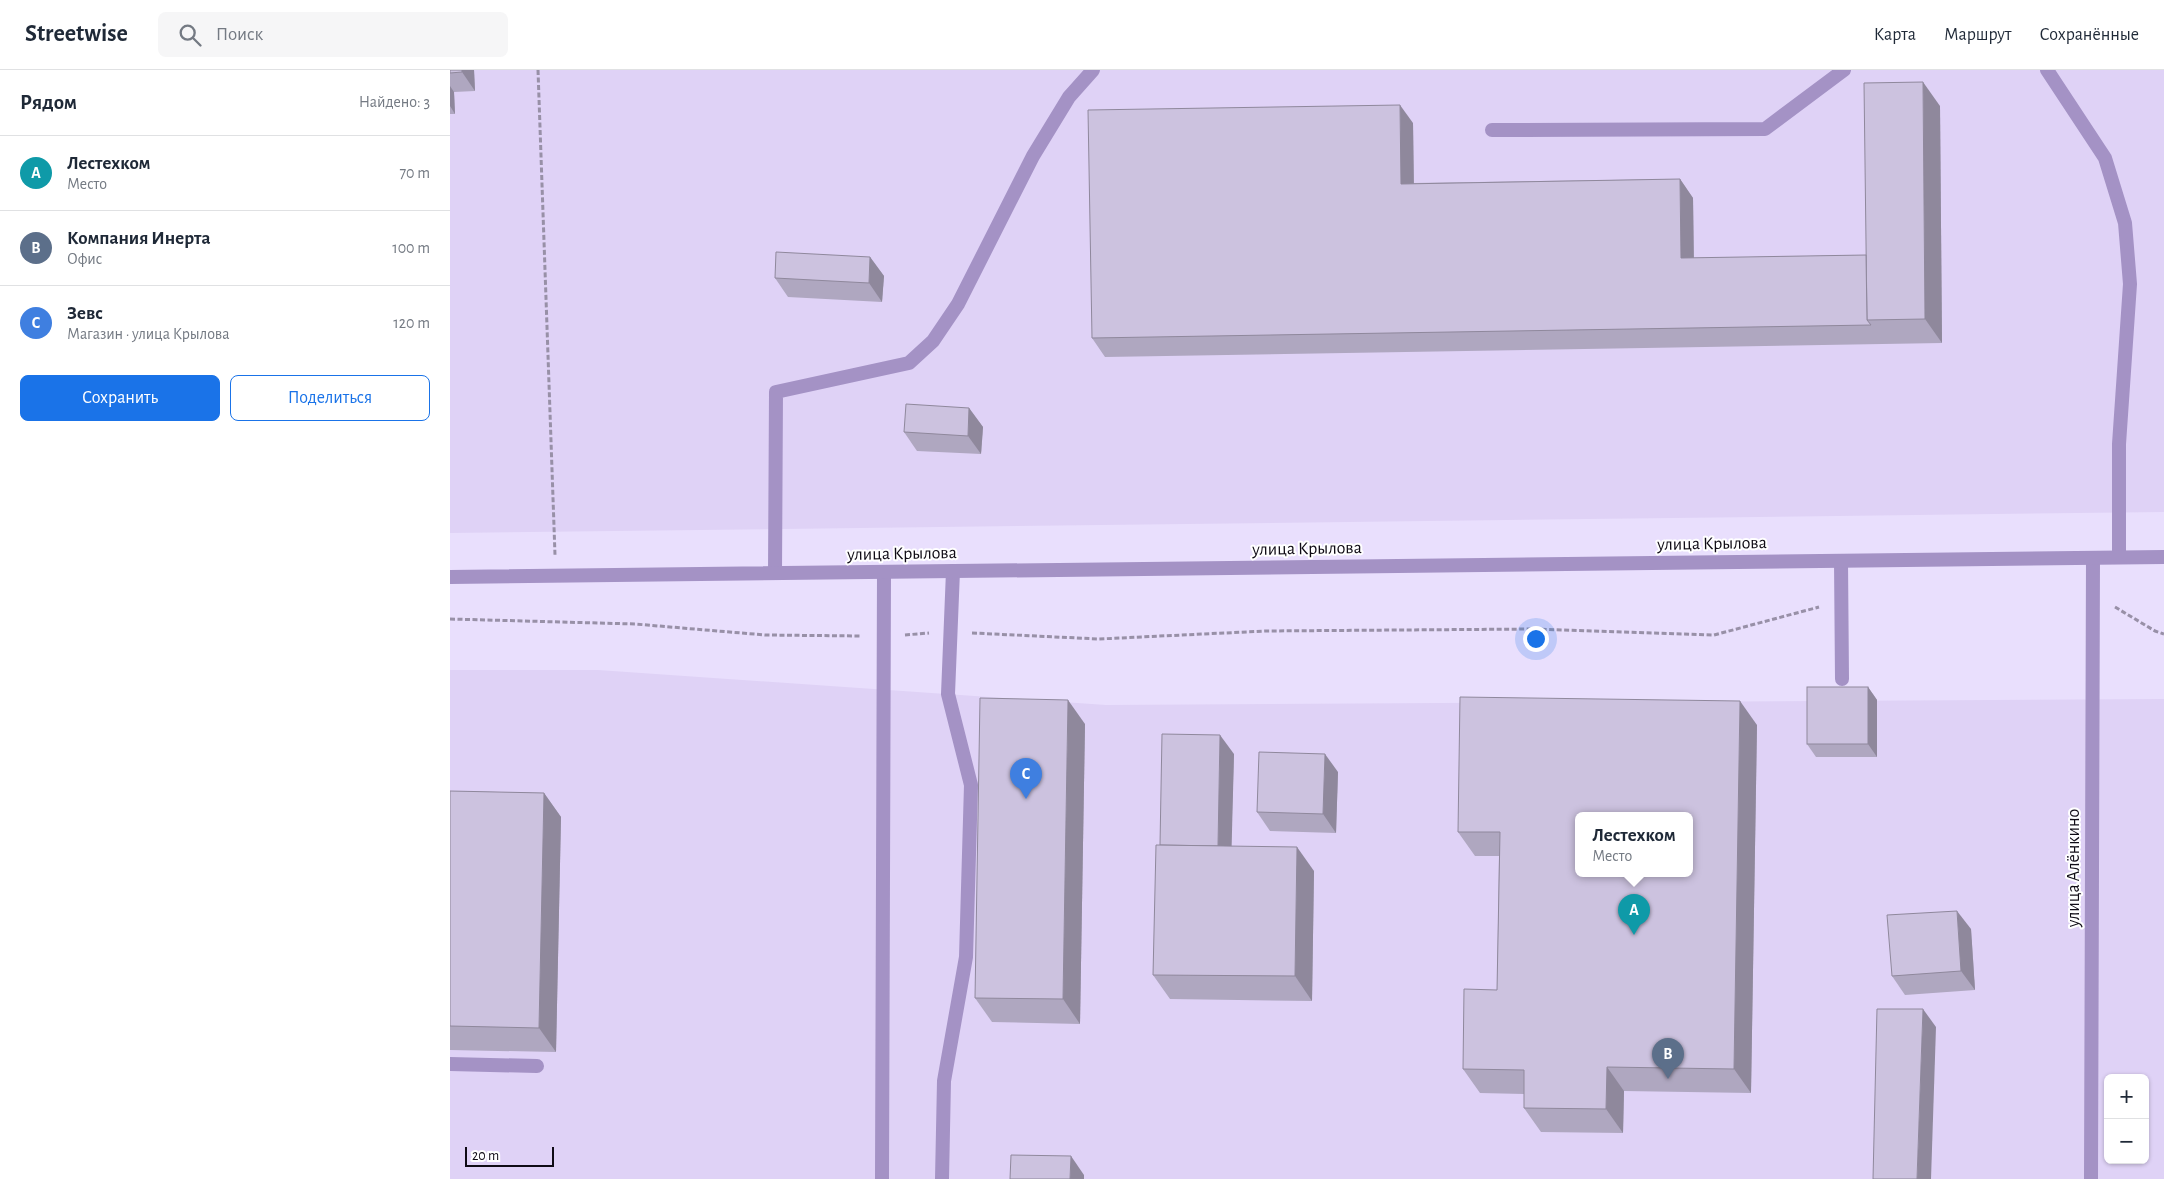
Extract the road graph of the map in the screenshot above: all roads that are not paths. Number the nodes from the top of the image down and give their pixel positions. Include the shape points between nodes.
1 (1092, 70) edge
2 (1844, 70) edge
3 (2047, 70) edge
4 (1492, 130) dead end
5 (2119, 557) junction
6 (2164, 557) edge
7 (2093, 558) junction
8 (1841, 561) junction
9 (953, 571) junction
10 (884, 572) junction
11 (775, 574) junction
12 (450, 577) edge
13 (1842, 678) dead end
14 (450, 1064) edge
15 (537, 1066) dead end
16 (882, 1179) edge
17 (942, 1179) edge
18 (2091, 1179) edge

1 - 11 street via 1069,97 1033,156 958,304 933,341 909,363 776,392
2 - 4 street via 1765,129
3 - 5 street via 2105,158 2125,222 2130,284 2119,444
5 - 6 street, улица Крылова
5 - 7 street, улица Крылова
7 - 8 street, улица Крылова
7 - 18 street, улица Алёнкино
8 - 9 street, улица Крылова
8 - 13 street
9 - 10 street, улица Крылова
9 - 17 street via 948,694 971,785 966,957 944,1082
10 - 11 street, улица Крылова
10 - 16 street
11 - 12 street, улица Крылова
14 - 15 street

